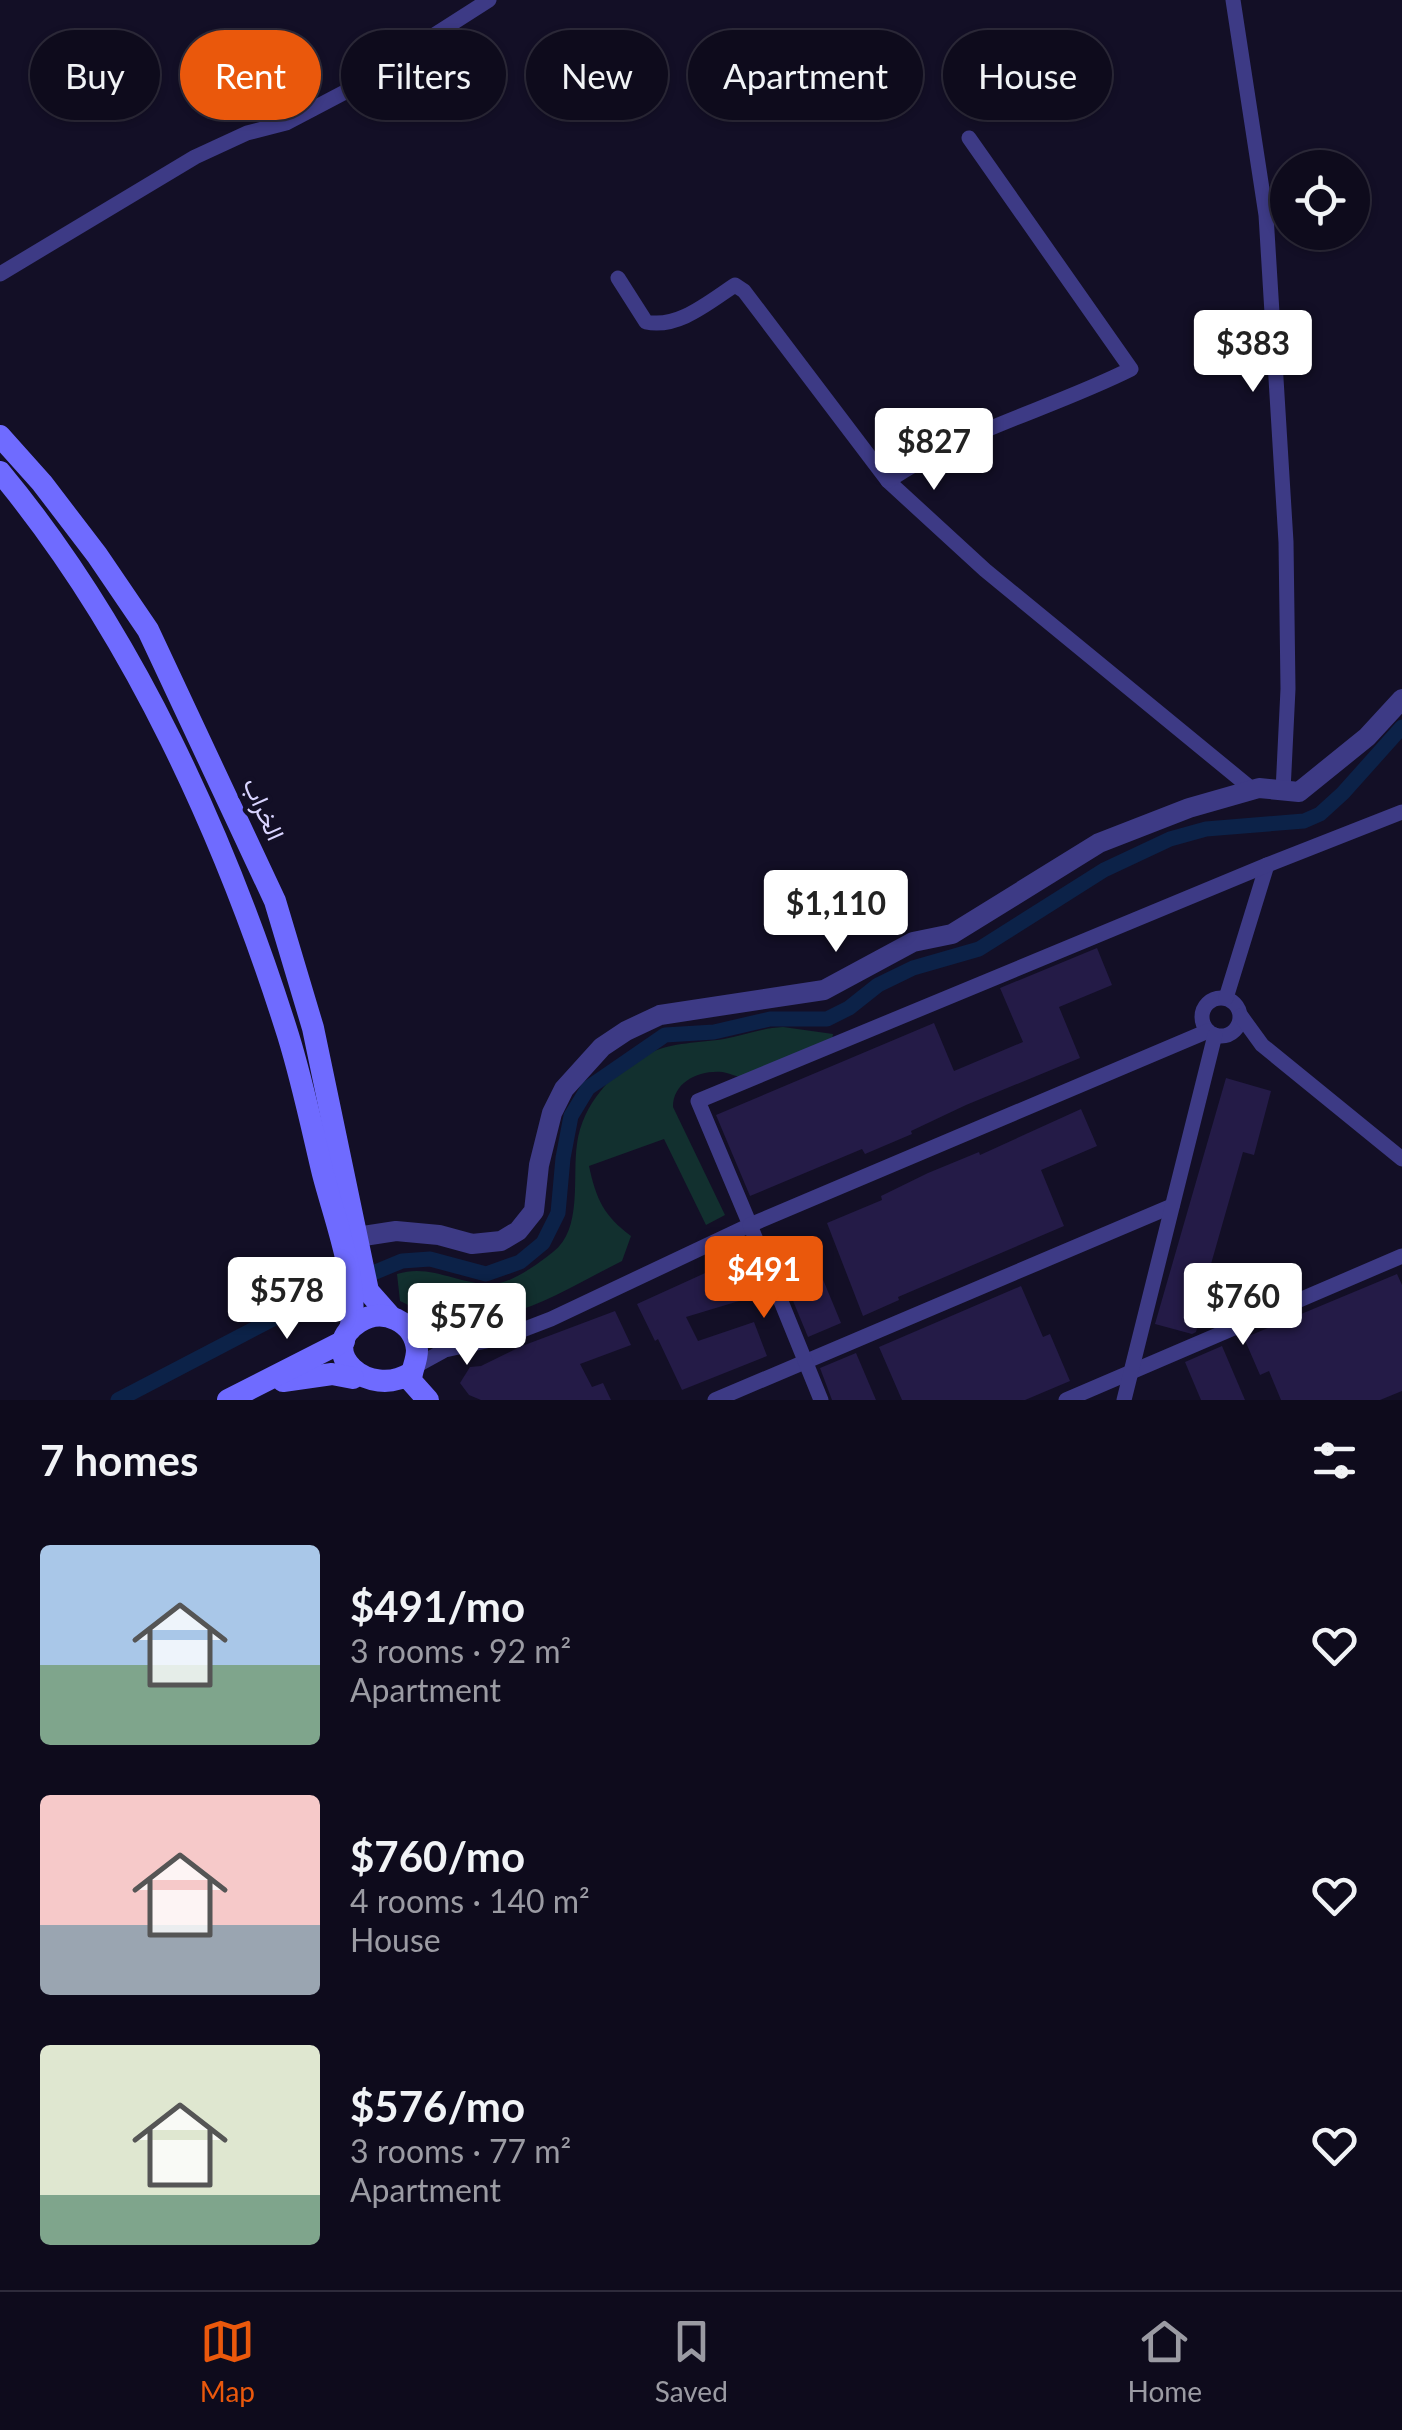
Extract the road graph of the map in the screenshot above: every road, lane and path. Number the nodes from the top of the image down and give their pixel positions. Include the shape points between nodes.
1 (490, 0) edge
2 (1233, 0) edge
3 (969, 138) dead end
4 (0, 274) edge
5 (618, 278) dead end
6 (0, 436) edge
7 (0, 472) edge
8 (888, 482) junction
9 (1402, 699) edge
10 (1253, 790) junction
11 (1283, 791) junction
12 (1402, 812) edge
13 (1267, 864) junction
14 (1226, 998) junction
15 (1202, 1015) junction
16 (1241, 1016) junction
17 (1217, 1034) junction
18 (1177, 1044) junction
19 (1262, 1045) junction
20 (1402, 1159) edge
21 (1172, 1206) junction
22 (750, 1225) junction
23 (354, 1250) junction
24 (1402, 1256) edge
25 (360, 1293) junction
26 (397, 1320) junction
27 (347, 1335) junction
28 (504, 1337) junction
29 (804, 1362) junction
30 (413, 1370) junction
31 (1131, 1372) junction
32 (353, 1378) junction
33 (256, 1387) junction
34 (388, 1389) junction
35 (228, 1400) edge
36 (425, 1400) edge
37 (715, 1400) edge
38 (821, 1400) edge
39 (1066, 1400) edge
40 (1124, 1400) edge

1 - 4 street via 346,92 286,124 195,157
2 - 11 street via 1266,216 1286,542
3 - 8 street via 1130,369 964,440
5 - 8 street via 646,322 661,325 735,285
6 - 23 main road, الخراب via 148,630 275,901 314,1028
7 - 23 main road via 63,556 182,762 243,906
8 - 10 street
9 - 11 street via 1299,792
10 - 11 street
10 - 23 street via 1099,843 952,934 913,942 824,990 660,1015 626,1031 564,1088 539,1164 534,1211 518,1232 472,1244 396,1231
12 - 13 street
13 - 14 street
13 - 22 street via 698,1101
14 - 15 street via 1213,999
14 - 16 street
15 - 17 street
15 - 18 street
16 - 17 street via 1237,1028
16 - 19 street
17 - 18 street
17 - 19 street
17 - 21 street
18 - 22 street
19 - 20 street
21 - 29 street
21 - 31 street
22 - 28 street
22 - 29 street
23 - 25 main road
24 - 31 street
25 - 26 main road
25 - 27 main road
26 - 27 main road via 369,1317
26 - 28 street via 431,1335
26 - 30 main road via 415,1340
27 - 32 main road via 344,1364
27 - 33 main road
28 - 30 street via 445,1350
29 - 37 street
29 - 38 street
30 - 34 main road
30 - 36 main road via 414,1387
31 - 39 street
31 - 40 street
32 - 33 main road via 298,1377
32 - 34 main road
33 - 35 main road
34 - 36 main road

